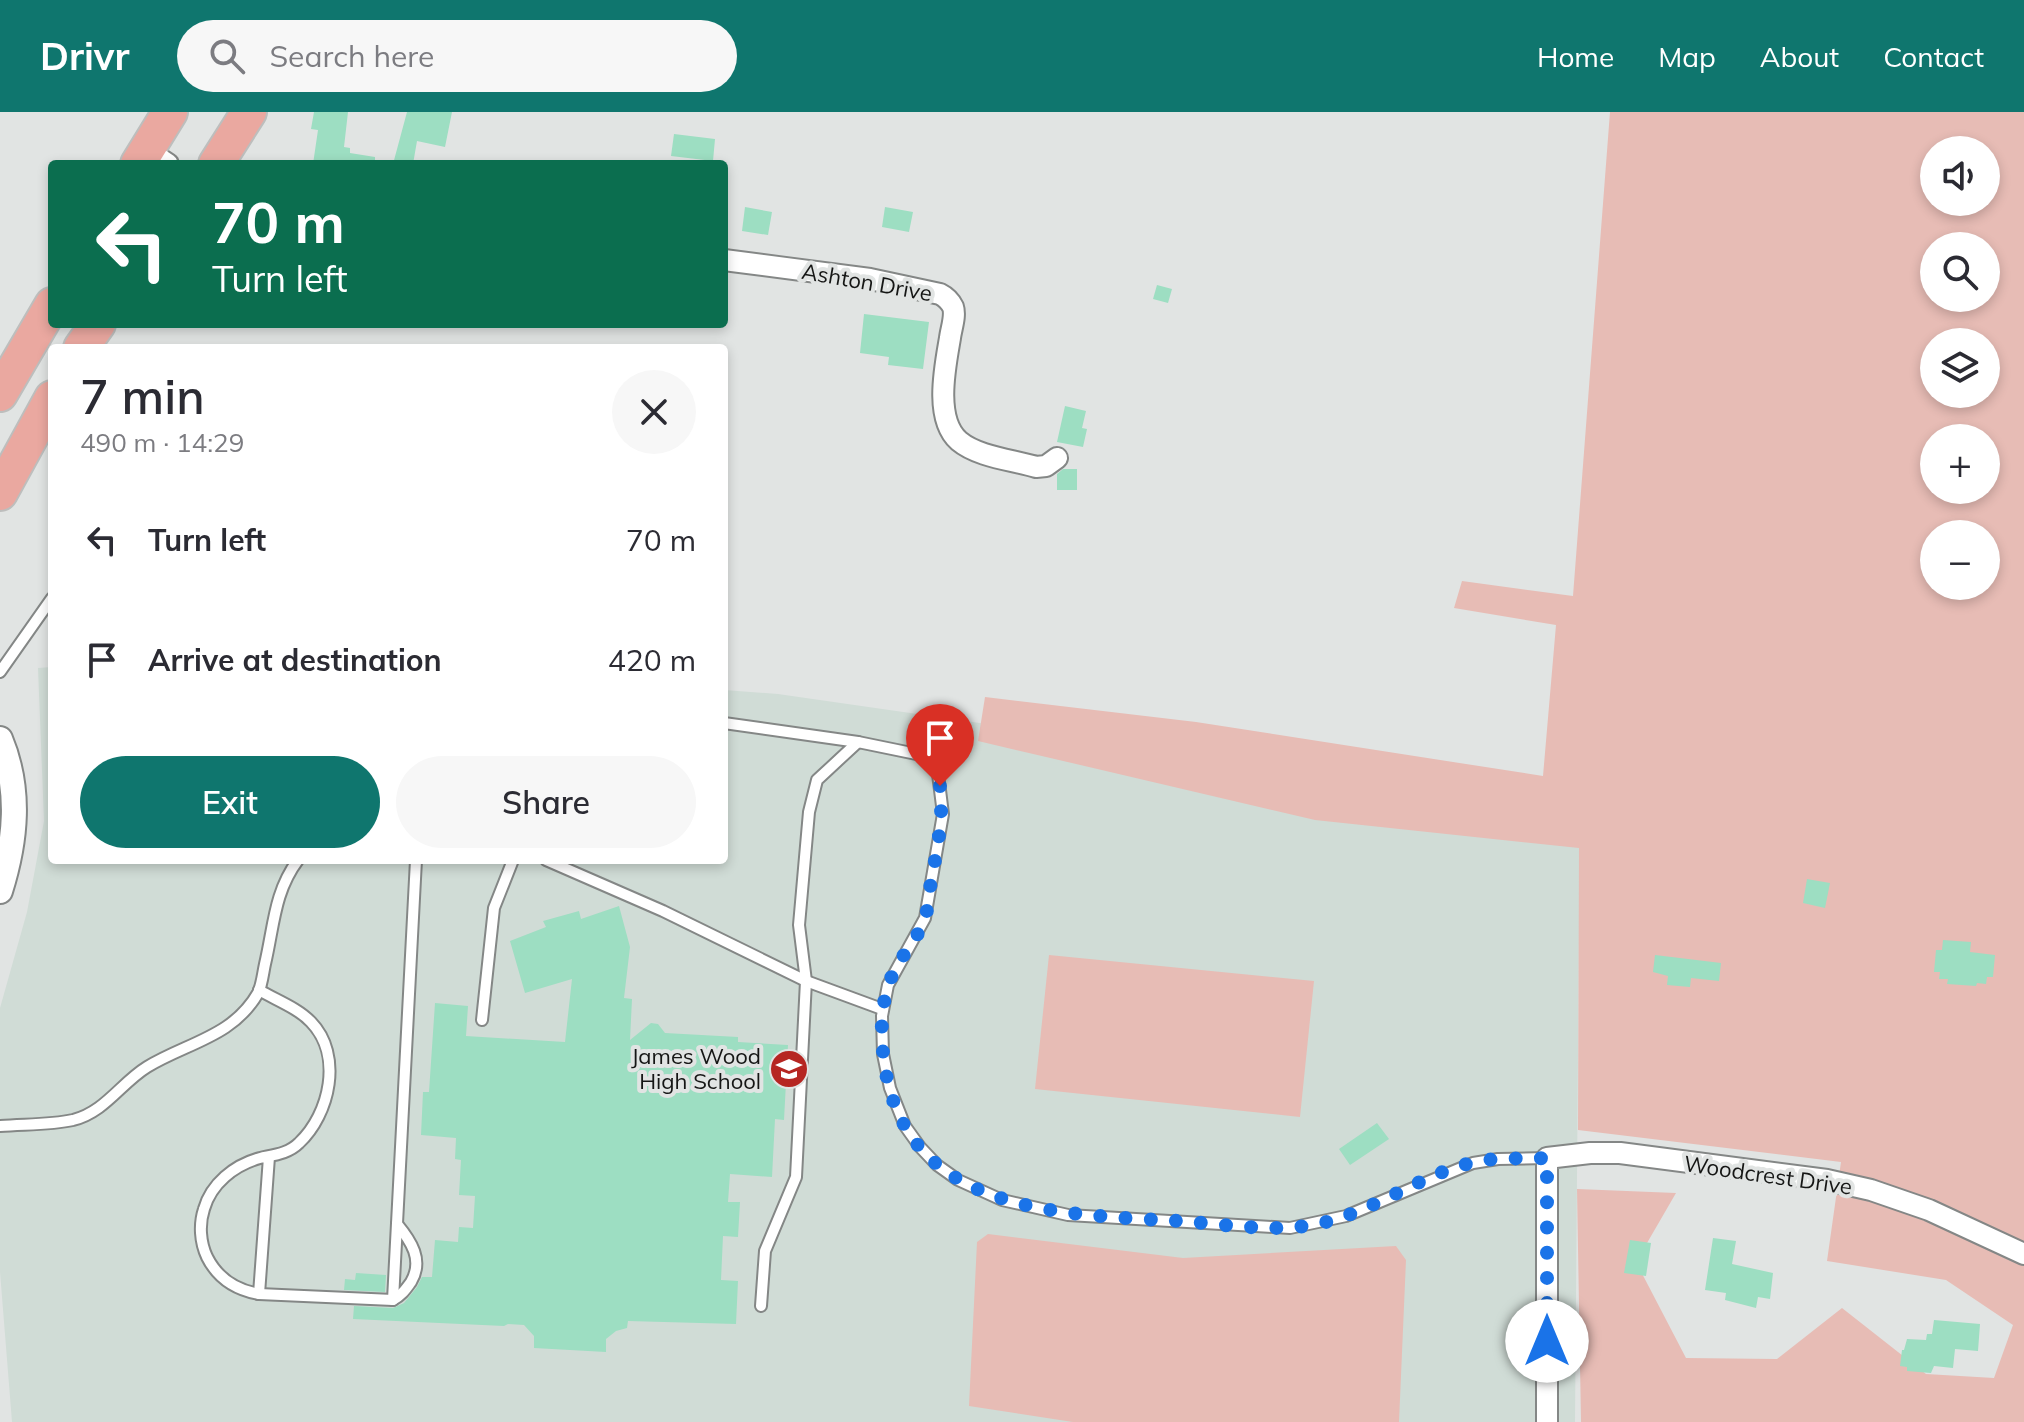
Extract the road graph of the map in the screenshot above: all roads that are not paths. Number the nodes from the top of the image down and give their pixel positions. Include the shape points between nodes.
1 (170, 112) edge
2 (249, 112) edge
3 (151, 159) edge
4 (219, 160) edge
5 (728, 261) edge
6 (48, 312) edge
7 (0, 394) edge
8 (48, 410) edge
9 (1057, 458) dead end
10 (0, 493) edge
11 (48, 604) edge
12 (0, 672) edge
13 (728, 724) edge
14 (0, 739) edge
15 (858, 742) junction
16 (295, 864) edge
17 (416, 864) edge
18 (511, 864) edge
19 (555, 864) edge
20 (0, 891) edge
21 (806, 981) junction
22 (259, 990) junction
23 (882, 1009) junction
24 (482, 1020) dead end
25 (0, 1126) edge
26 (269, 1157) junction
27 (1547, 1158) junction
28 (397, 1224) junction
29 (2024, 1254) edge
30 (259, 1294) junction
31 (393, 1300) junction
32 (761, 1306) dead end
33 (1547, 1422) edge

1 - 3 highway
2 - 4 highway
5 - 9 street, Ashton Drive via 870,279 947,298 954,313 944,393 951,432 973,449 1036,467
6 - 7 highway
8 - 10 highway
11 - 12 lane
13 - 15 lane
14 - 20 street via 15,814
15 - 21 lane via 817,780 809,812 799,925
15 - 23 lane via 936,758 943,814 925,918 897,965
16 - 22 lane via 284,878 273,916
17 - 28 lane
18 - 24 lane via 494,908
19 - 21 lane
21 - 23 lane
21 - 32 lane via 796,1177 765,1251
22 - 25 lane via 248,1008 217,1035 148,1067 95,1112 73,1120
22 - 26 lane via 313,1024 330,1063 329,1088 310,1130 298,1144
23 - 27 lane via 890,1088 920,1147 967,1185 1031,1208 1068,1215 1290,1228 1346,1216 1473,1163
26 - 30 lane
26 - 30 lane via 226,1176 213,1188 201,1218 203,1245 213,1268 241,1291
27 - 29 street, Woodcrest Drive via 1620,1153 1827,1180 1929,1210
27 - 33 street
28 - 31 lane
28 - 31 lane via 411,1241 417,1266 401,1296
30 - 31 lane

